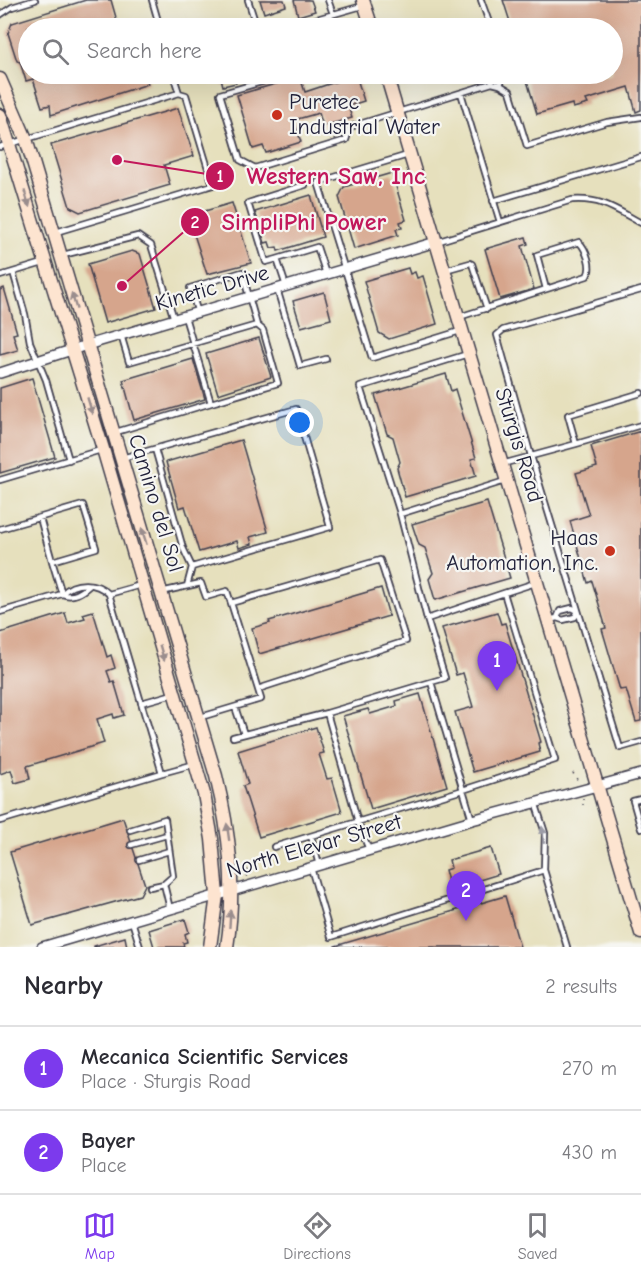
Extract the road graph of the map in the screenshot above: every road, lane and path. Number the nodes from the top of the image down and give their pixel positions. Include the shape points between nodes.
1 (35, 0) edge
2 (152, 0) edge
3 (248, 0) edge
4 (328, 0) edge
5 (481, 0) edge
6 (364, 2) edge
7 (333, 14) junction
8 (0, 15) edge
9 (157, 18) edge
10 (254, 18) edge
11 (319, 18) edge
12 (369, 18) edge
13 (487, 18) edge
14 (0, 79) edge
15 (176, 84) edge
16 (254, 84) edge
17 (389, 84) edge
18 (489, 84) edge
19 (496, 84) edge
20 (500, 85) joint
21 (179, 93) junction
22 (461, 93) junction
23 (398, 111) junction
24 (0, 115) edge
25 (641, 117) edge
26 (26, 139) junction
27 (5, 145) edge
28 (411, 154) junction
29 (641, 157) edge
30 (305, 186) dead end
31 (494, 201) junction
32 (500, 222) junction
33 (641, 223) edge
34 (53, 233) junction
35 (436, 242) junction
36 (60, 256) junction
37 (277, 259) junction
38 (46, 263) junction
39 (344, 269) junction
40 (445, 270) junction
41 (13, 272) junction
42 (326, 274) junction
43 (0, 276) edge
44 (281, 288) junction
45 (546, 289) junction
46 (641, 290) edge
47 (249, 297) junction
48 (487, 309) junction
49 (198, 313) junction
50 (185, 316) junction
51 (459, 317) junction
52 (174, 320) junction
53 (257, 325) junction
54 (463, 330) junction
55 (121, 335) junction
56 (193, 343) junction
57 (87, 345) junction
58 (73, 350) junction
59 (470, 354) junction
60 (326, 358) dead end
61 (38, 362) junction
62 (0, 373) edge
63 (641, 393) edge
64 (211, 403) junction
65 (641, 425) edge
66 (113, 433) junction
67 (576, 444) junction
68 (155, 448) junction
69 (103, 449) junction
70 (531, 456) junction
71 (121, 458) junction
72 (69, 460) junction
73 (502, 464) junction
74 (0, 480) edge
75 (507, 480) junction
76 (400, 514) junction
77 (40, 518) junction
78 (0, 529) edge
79 (52, 561) junction
80 (192, 567) junction
81 (538, 582) junction
82 (90, 585) junction
83 (187, 586) junction
84 (145, 590) junction
85 (161, 592) junction
86 (62, 594) junction
87 (109, 594) junction
88 (504, 594) junction
89 (231, 603) junction
90 (578, 611) junction
91 (0, 612) edge
92 (427, 619) junction
93 (553, 619) junction
94 (431, 682) junction
95 (258, 689) junction
96 (174, 693) junction
97 (141, 703) junction
98 (235, 707) junction
99 (327, 713) junction
100 (198, 718) junction
101 (244, 734) junction
102 (233, 737) dead end
103 (641, 742) edge
104 (195, 764) junction
105 (162, 773) junction
106 (641, 774) edge
107 (598, 785) junction
108 (463, 790) junction
109 (641, 799) edge
110 (535, 802) junction
111 (472, 820) junction
112 (0, 821) edge
113 (358, 822) junction
114 (641, 829) edge
115 (130, 830) dead end
116 (166, 834) junction
117 (311, 836) junction
118 (131, 845) dead end
119 (274, 847) dead end
120 (369, 850) junction
121 (169, 851) junction
122 (139, 860) dead end
123 (315, 866) junction
124 (544, 870) junction
125 (164, 884) junction
126 (150, 887) dead end
127 (232, 890) junction
128 (217, 895) junction
129 (170, 909) junction
130 (638, 911) edge
131 (132, 920) junction
132 (641, 933) edge
133 (64, 944) edge
134 (42, 947) edge
135 (140, 947) edge
136 (210, 947) edge
137 (227, 947) edge
138 (567, 947) edge

1 - 8 lane
2 - 9 lane
3 - 10 lane
4 - 7 lane
5 - 13 lane
6 - 7 lane
6 - 12 street
7 - 11 lane
14 - 26 street, Camino del Sol
15 - 21 lane
16 - 23 lane via 220,94 240,160 255,168 346,140 350,127
17 - 23 street, Sturgis Road
18 - 22 lane
19 - 20 lane
20 - 25 lane via 510,91 526,146 607,122
21 - 26 lane
21 - 34 lane via 186,95 213,185
22 - 23 lane
22 - 31 lane
23 - 28 street, Sturgis Road
24 - 27 street, Camino del Sol
26 - 27 lane
26 - 34 street, Camino del Sol
27 -> 38 street, Camino del Sol
28 - 35 street, Sturgis Road
28 - 39 lane via 318,182
29 - 31 lane
30 - 37 lane via 248,203 266,262
31 - 32 lane
32 - 33 lane via 572,200 588,199
32 - 35 lane
34 - 36 street, Camino del Sol
35 - 39 street, Kinetic Drive
35 - 40 street, Sturgis Road
36 - 52 lane via 138,236 151,245
57 -> 36 street, Camino del Sol
37 - 42 lane via 317,247
37 - 44 lane
38 - 41 lane
38 - 58 street, Camino del Sol
39 - 42 street, Kinetic Drive
39 - 54 lane via 372,358
40 - 48 lane via 472,264
40 - 51 street, Sturgis Road
41 - 43 lane
41 - 61 lane
42 - 44 street, Kinetic Drive
44 - 47 street, Kinetic Drive
44 - 60 lane via 300,366
45 - 45 lane via 589,274 579,242 537,255
45 - 48 lane
46 - 70 lane via 496,335
47 - 49 street, Kinetic Drive
47 - 49 lane via 242,272 190,288
47 - 53 lane
48 - 51 lane
49 - 50 street, Kinetic Drive
50 - 52 street, Kinetic Drive
50 - 56 lane
51 - 54 street, Sturgis Road
52 - 55 street, Kinetic Drive
53 - 56 lane
53 - 64 lane via 263,330 278,382
54 - 59 street, Sturgis Road
55 - 56 lane via 129,362
55 - 57 street, Kinetic Drive
56 - 64 lane
57 - 58 street, Kinetic Drive
57 - 66 street, Camino del Sol
58 - 61 street, Kinetic Drive
58 -> 69 street, Camino del Sol
59 - 73 street, Sturgis Road
59 - 76 lane via 360,387
61 - 62 street, Kinetic Drive
61 - 72 lane
63 - 67 lane via 567,415
64 - 66 lane
65 - 67 lane
66 - 71 street, Camino del Sol
67 - 70 lane
68 - 71 lane
68 - 80 lane
68 - 80 lane via 296,409 330,526
69 - 72 lane
69 - 84 street, Camino del Sol
70 - 73 lane
70 - 90 lane
85 -> 71 street, Camino del Sol
72 - 74 lane
73 - 75 street, Sturgis Road
75 - 76 lane
75 - 81 street, Sturgis Road
76 - 92 lane
77 - 78 lane
77 - 79 lane
77 - 79 lane via 83,505 96,548
79 - 86 lane
80 - 83 lane
81 - 88 lane
81 - 93 street, Sturgis Road
82 - 86 lane via 72,586
82 - 86 lane via 75,595
82 - 87 lane via 102,587
83 - 85 lane
83 - 89 lane via 201,583 206,597 227,591
84 - 85 street
84 - 87 lane
84 -> 96 street, Camino del Sol
85 - 100 street, Camino del Sol
86 - 91 lane
87 - 97 lane
88 - 92 lane
88 - 108 lane via 555,760
89 - 95 lane
89 - 95 lane via 380,560 406,641
90 - 93 lane via 575,617
90 - 93 lane via 560,611
90 - 103 lane via 620,748
92 - 94 lane via 445,678
93 - 107 street, Sturgis Road
94 - 99 lane
94 - 108 lane
95 - 98 lane via 261,699
96 - 97 lane
96 - 104 street, Camino del Sol
97 - 105 lane
98 - 100 lane
98 - 101 lane
99 - 101 lane
99 - 113 lane
127 -> 100 street, Camino del Sol via 224,810
101 - 102 lane
104 - 105 lane
104 - 128 street, Camino del Sol via 210,822
105 - 112 lane
106 - 107 street, North Elevar Street
107 - 110 street, North Elevar Street
107 - 130 street, Sturgis Road
108 - 111 lane
108 - 113 lane
109 - 114 lane via 633,801
110 - 111 street, North Elevar Street
124 -> 110 lane via 545,833
111 - 120 street, North Elevar Street
113 - 117 lane
113 - 120 lane
115 - 116 lane via 165,819
116 - 118 lane
116 - 121 lane
117 - 119 lane
117 - 123 lane
120 - 123 street, North Elevar Street
121 - 122 lane
121 - 125 lane via 172,876
123 - 124 lane via 331,937
123 - 127 street, North Elevar Street
124 - 138 lane
125 - 126 lane
125 - 129 lane
127 - 128 street, North Elevar Street
137 -> 127 street, Camino del Sol
128 - 129 street, North Elevar Street
128 - 136 street, Camino del Sol
129 - 131 street, North Elevar Street
130 - 132 street, Sturgis Road
131 - 133 street, North Elevar Street
131 - 135 lane
133 - 134 street, North Elevar Street

